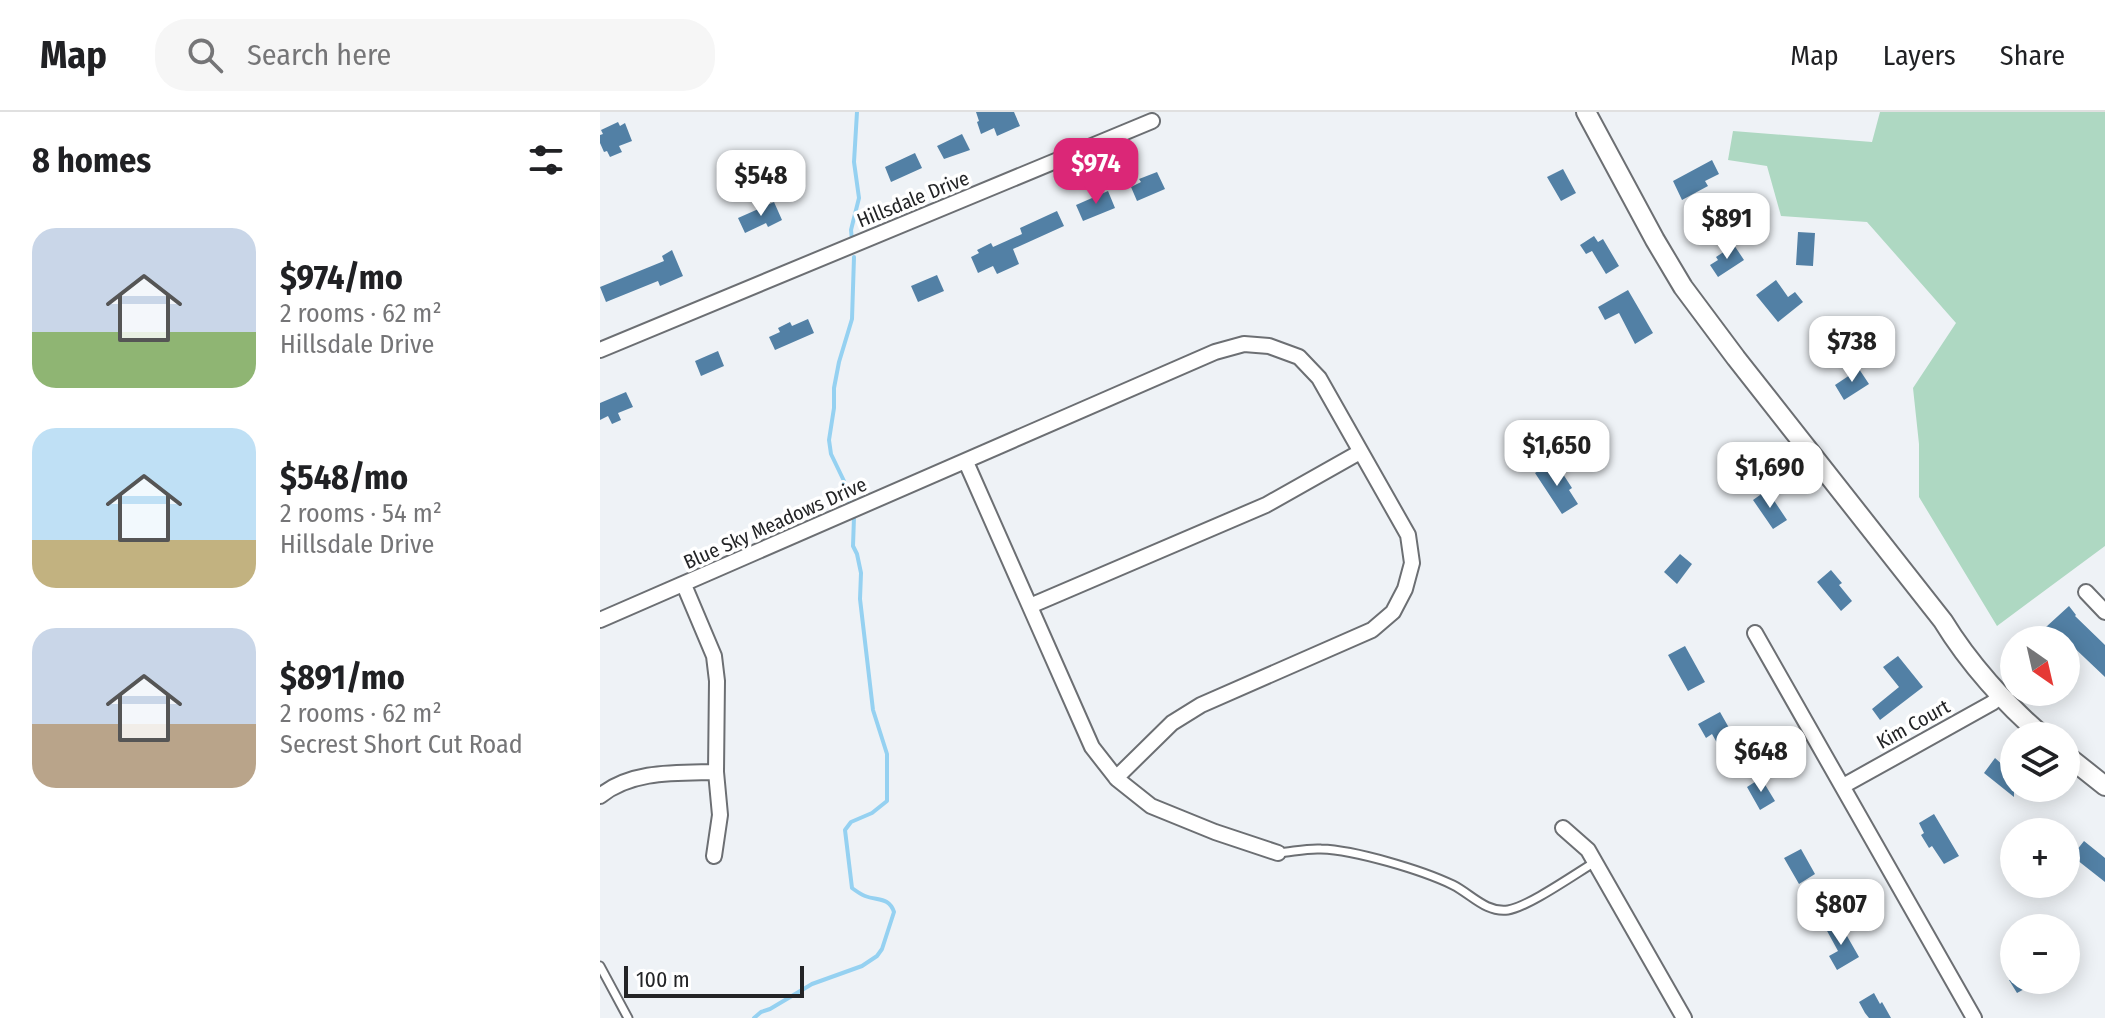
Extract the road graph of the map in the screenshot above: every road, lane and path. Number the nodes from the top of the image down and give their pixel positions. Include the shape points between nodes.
1 (1586, 112) edge
2 (1152, 121) dead end
3 (600, 350) edge
4 (1360, 452) junction
5 (966, 462) junction
6 (684, 585) junction
7 (2086, 592) dead end
8 (1030, 606) junction
9 (2105, 612) edge
10 (600, 620) edge
11 (1755, 633) dead end
12 (2000, 695) edge
13 (2000, 697) edge
14 (2012, 706) edge
15 (2028, 722) edge
16 (2080, 766) edge
17 (716, 772) junction
18 (1116, 778) junction
19 (1843, 786) junction
20 (2105, 786) edge
21 (600, 796) edge
22 (1563, 828) dead end
23 (1278, 853) joint
24 (714, 856) dead end
25 (1595, 862) junction
26 (600, 966) edge
27 (628, 1018) edge
28 (1684, 1018) edge
29 (1974, 1018) edge

1 - 12 main road via 1683,287
2 - 3 street, Hillsdale Drive
4 - 5 street, Blue Sky Meadows Drive via 1319,378 1299,357 1244,344
4 - 8 street via 1266,505
4 - 18 street, Blue Sky Meadows Drive via 1408,535 1412,563 1393,612 1372,630 1201,705 1172,723
5 - 6 street, Blue Sky Meadows Drive
5 - 8 street
6 - 10 street, Blue Sky Meadows Drive
6 - 17 street via 714,656
7 - 9 street
8 - 18 street via 1092,747
11 - 19 street
13 - 19 street, Kim Court
14 - 15 main road
16 - 20 main road
17 - 21 street via 630,779
17 - 24 street via 720,815
18 - 23 street via 1151,806
19 - 29 street
22 - 25 street
23 - 25 lane via 1321,849 1357,854 1452,885 1491,909 1509,910
25 - 28 street
26 - 27 lane

